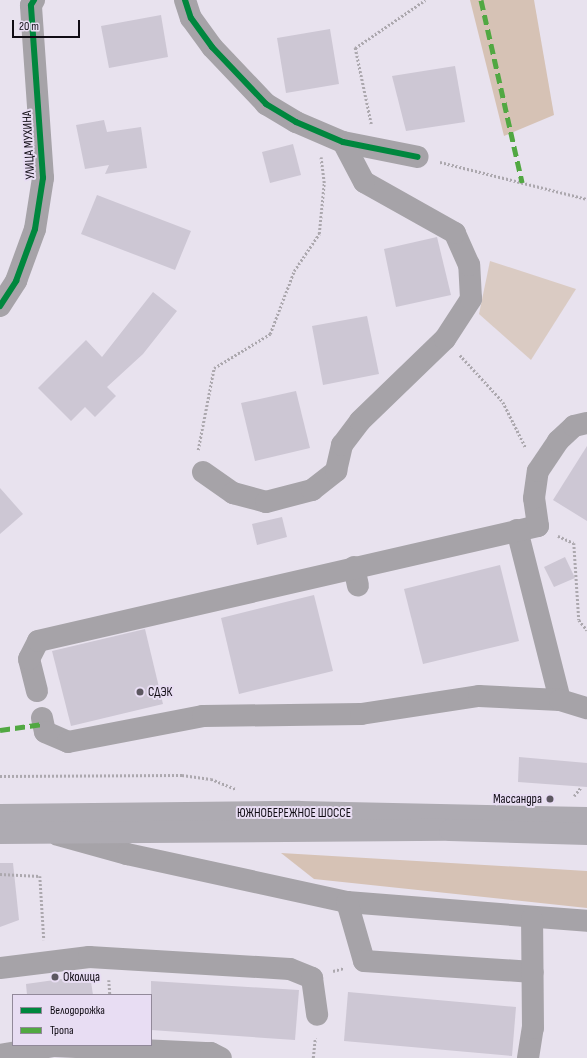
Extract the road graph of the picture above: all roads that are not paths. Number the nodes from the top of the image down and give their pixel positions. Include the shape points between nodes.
1 (34, 0) edge
2 (185, 0) edge
3 (343, 142) junction
4 (418, 157) road end
5 (0, 306) edge
6 (587, 423) edge
7 (202, 472) road end
8 (517, 530) junction
9 (37, 691) dead end
10 (560, 700) junction
11 (587, 708) edge
12 (42, 718) dead end
13 (0, 815) edge
14 (587, 818) edge
15 (48, 832) junction
16 (0, 833) edge
17 (587, 834) edge
18 (347, 902) junction
19 (532, 919) junction
20 (587, 921) edge
21 (0, 968) edge
22 (533, 972) junction
23 (317, 1015) dead end
24 (0, 1055) edge
25 (220, 1058) edge
26 (528, 1058) edge

1 - 5 street, УЛИЦА МУХИНА via 31,5 43,178 35,229 16,281
2 - 3 street via 191,18 238,77 266,104
3 - 4 street
3 - 7 street via 364,182 455,233 469,265 471,299 445,339 360,421 342,445 336,471 312,490 266,502 233,493
6 - 8 street via 574,426 558,441 538,472 534,498 538,526
8 - 9 street via 356,577 38,641 29,659
8 - 10 street
10 - 11 street
10 - 12 street via 479,696 361,714 203,716 68,742 45,732
13 - 14 highway, ЮЖНОБЕРЕЖНОЕ ШОССЕ via 299,812
15 - 16 highway, ЮЖНОБЕРЕЖНОЕ ШОССЕ
15 - 17 highway, ЮЖНОБЕРЕЖНОЕ ШОССЕ via 450,830
15 - 18 street via 127,854
18 - 19 street
18 - 22 street via 364,961
19 - 20 street
19 - 22 street
21 - 23 street via 89,957 290,970 312,978
22 - 26 street via 532,1028
24 - 25 street via 54,1046 211,1053

